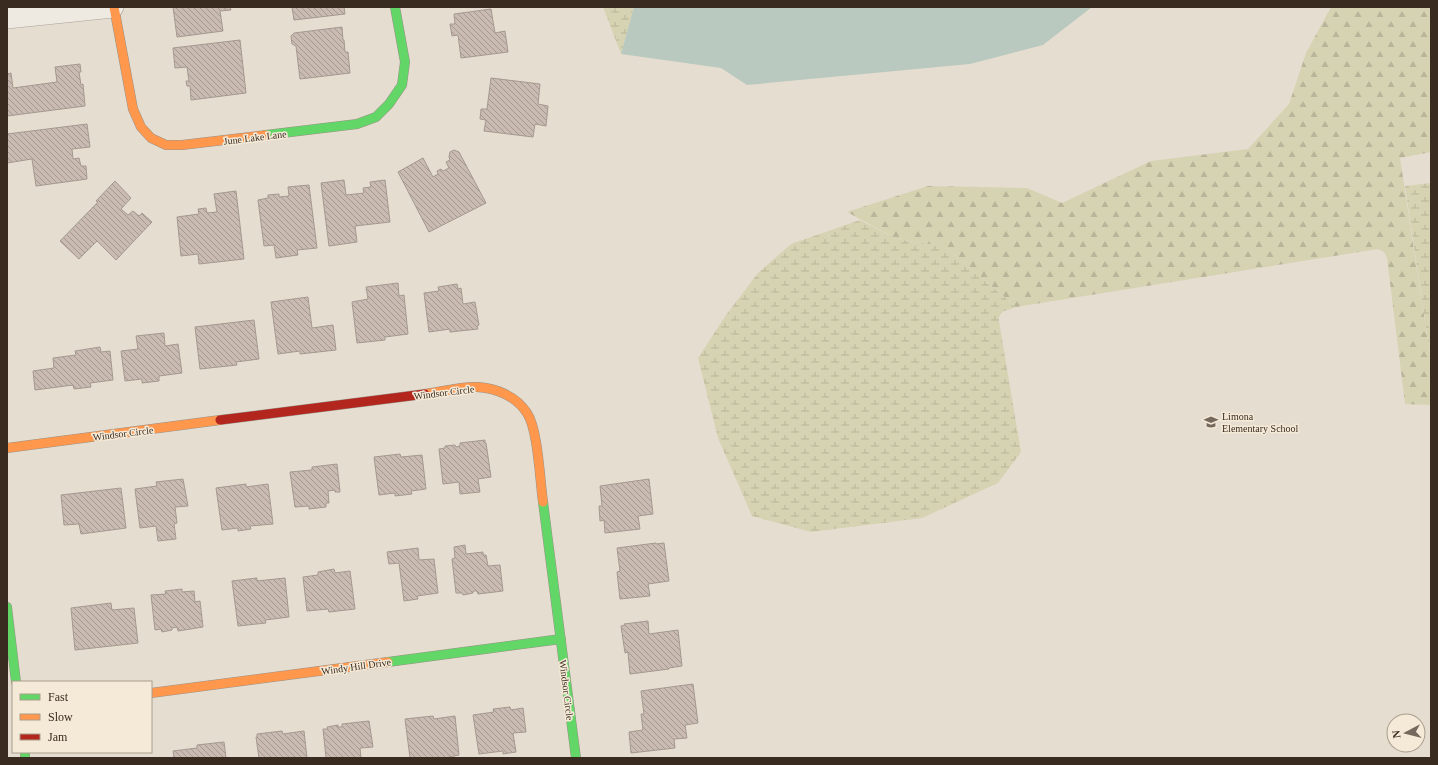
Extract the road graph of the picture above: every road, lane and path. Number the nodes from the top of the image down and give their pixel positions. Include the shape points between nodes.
1 (114, 7) edge
2 (395, 7) edge
3 (7, 18) edge
4 (7, 448) edge
5 (7, 607) edge
6 (561, 639) junction
7 (16, 681) edge
8 (152, 693) edge
9 (576, 758) edge

1 - 2 street, June Lake Lane via 133,110 141,127 151,138 166,145 182,146 357,124 376,117 390,104 402,85 405,62
1 - 3 street, June Lake Lane
4 - 6 street, Windsor Circle via 476,387 496,390 513,398 527,413 534,432
5 - 7 street
6 - 8 street, Windy Hill Drive
6 - 9 street, Windsor Circle

